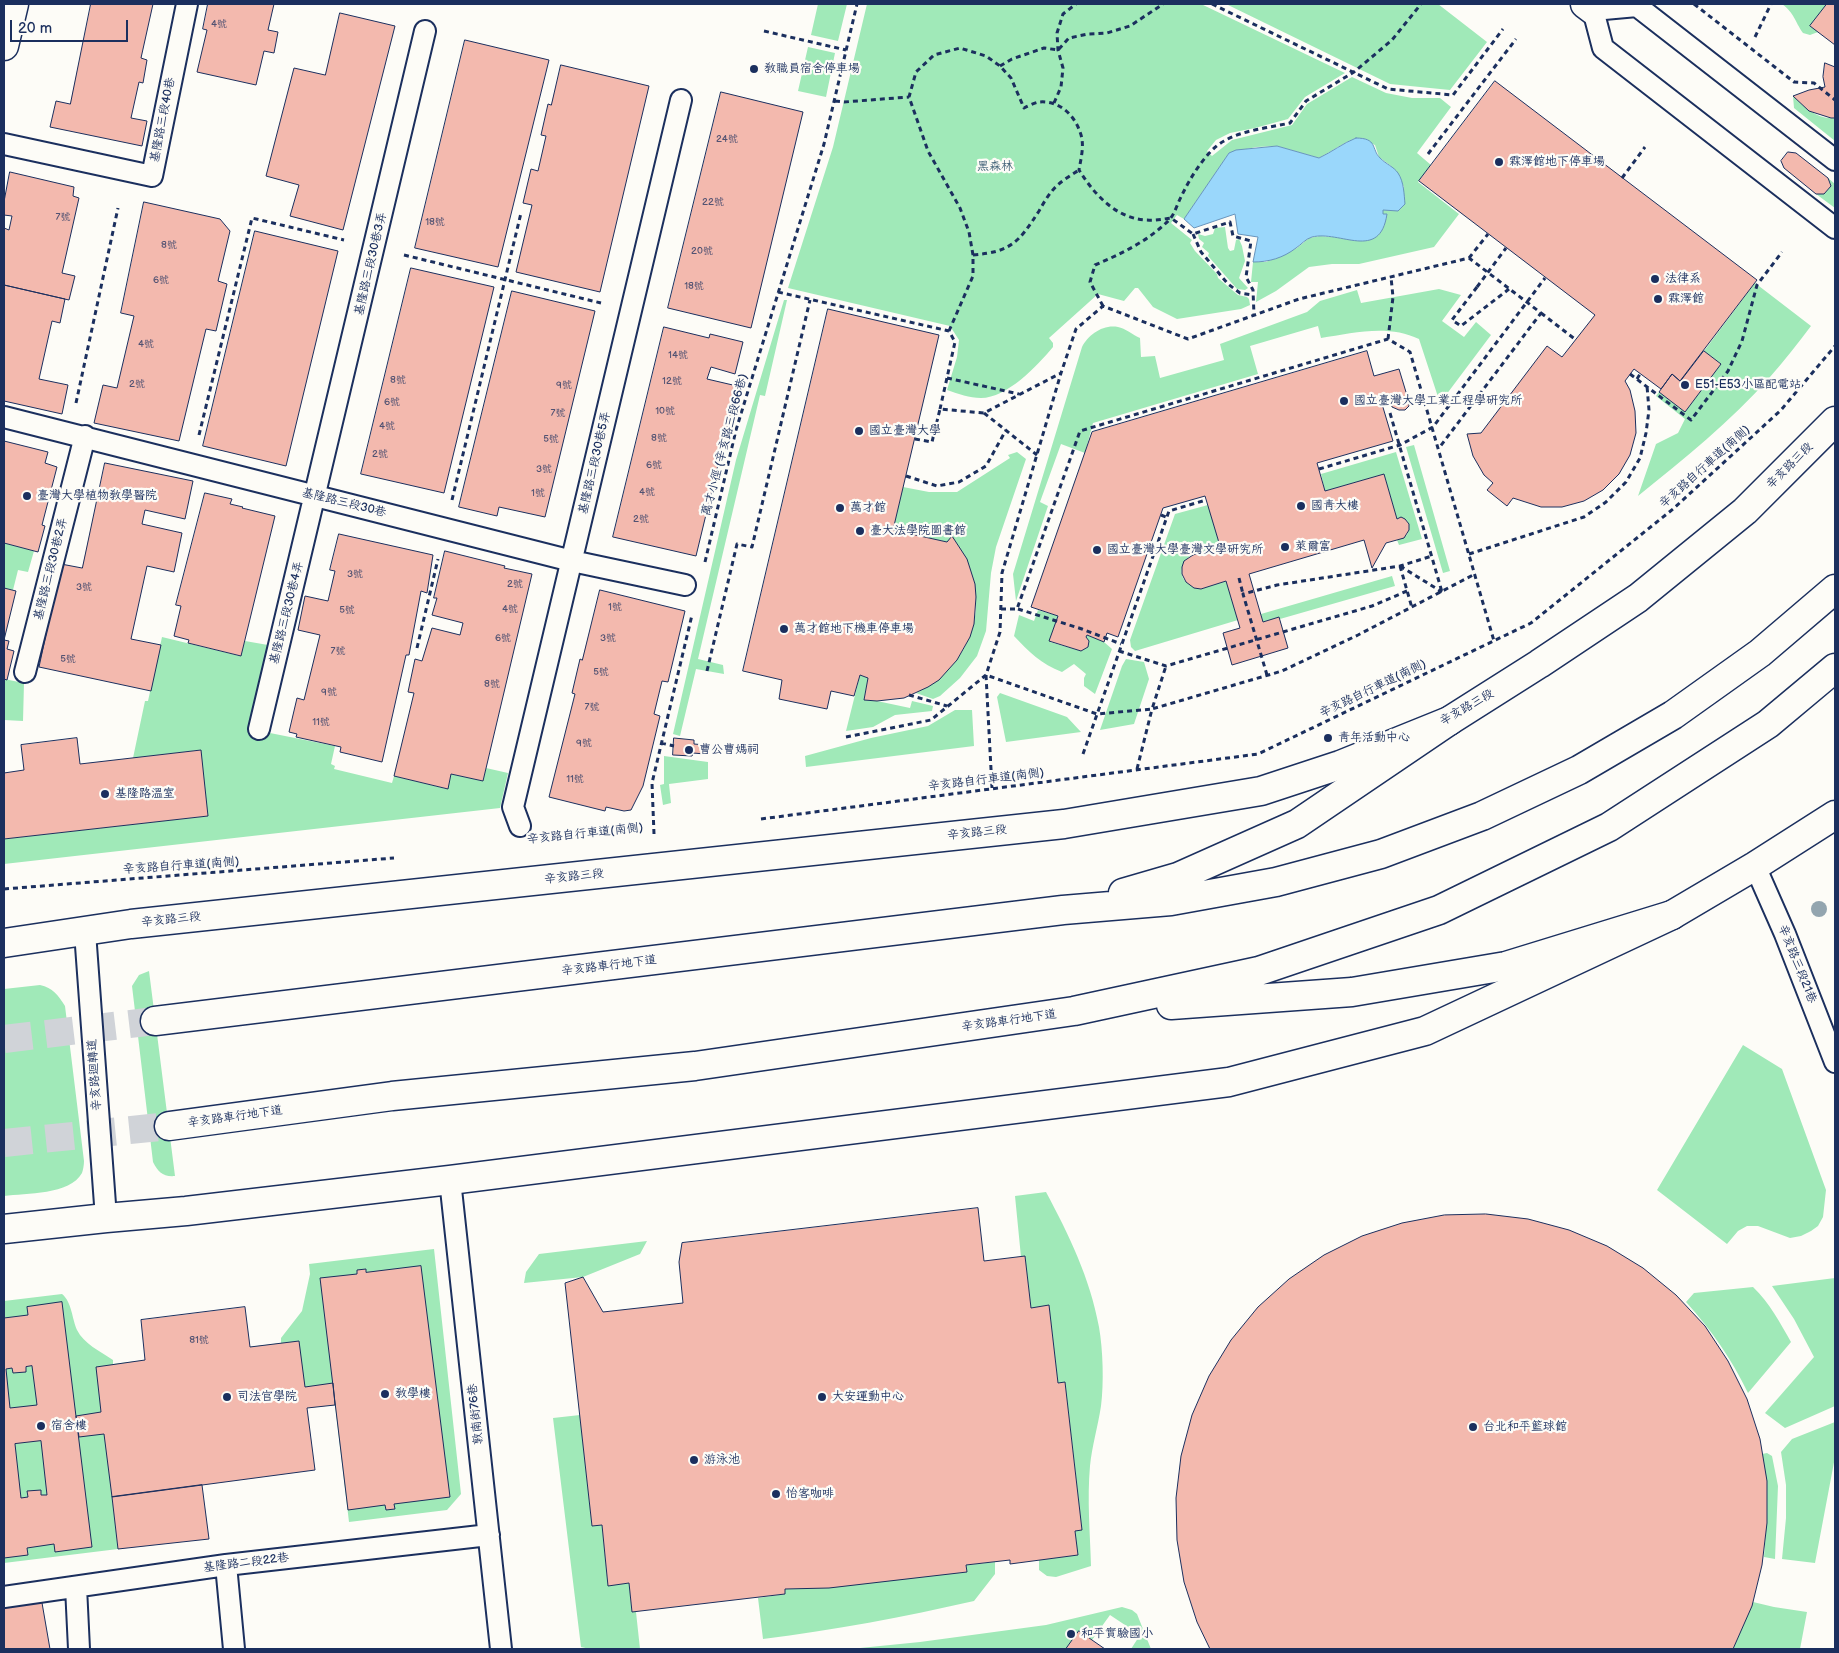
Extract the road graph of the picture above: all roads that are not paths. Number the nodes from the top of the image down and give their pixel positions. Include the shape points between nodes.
1 (14, 4) edge
2 (187, 4) edge
3 (1589, 7) edge
4 (425, 31) dead end
5 (4, 46) edge
6 (682, 100) dead end
7 (4, 144) edge
8 (1835, 160) edge
9 (1835, 228) edge
10 (4, 417) edge
11 (1835, 421) edge
12 (77, 435) junction
13 (316, 496) junction
14 (572, 561) junction
15 (685, 585) dead end
16 (1835, 589) edge
17 (1835, 668) edge
18 (25, 672) dead end
19 (1449, 721) junction
20 (259, 729) dead end
21 (1835, 815) edge
22 (520, 826) dead end
23 (1755, 866) junction
24 (1063, 910) junction
25 (1672, 915) junction
26 (85, 932) junction
27 (4, 943) edge
28 (1074, 1011) junction
29 (155, 1021) tunnel mouth
30 (1835, 1062) edge
31 (169, 1126) tunnel mouth
32 (450, 1180) junction
33 (106, 1218) junction
34 (4, 1229) edge
35 (489, 1534) junction
36 (226, 1565) junction
37 (76, 1587) junction
38 (4, 1597) edge
39 (80, 1649) edge
40 (234, 1649) edge
41 (501, 1649) edge

1 - 5 main road
2 - 7 lane, 基隆路三段40巷 via 152,176
3 - 8 lane via 1637,6
3 - 9 lane via 1603,48
4 - 13 lane, 基隆路三段30巷3弄
6 - 14 lane, 基隆路三段30巷5弄
10 - 12 lane, 基隆路三段30巷
11 - 19 main road, 辛亥路三段 via 1745,511 1638,598
12 - 13 lane, 基隆路三段30巷
12 - 18 lane, 基隆路三段30巷2弄
13 - 14 lane, 基隆路三段30巷
13 - 20 lane, 基隆路三段30巷4弄
14 - 15 lane, 基隆路三段30巷
14 - 22 lane, 基隆路三段30巷5弄 via 513,807
16 - 24 main road via 1760,653 1673,715 1579,770 1482,816 1381,854 1276,882 1170,901
17 - 28 main road via 1768,724 1609,827 1439,910 1259,972
19 - 24 main road via 1297,824 1178,877
19 - 26 main road, 辛亥路三段 via 1340,765 1261,791 1064,824 131,924
21 - 23 main road
23 - 25 main road
23 - 30 lane, 辛亥路三段21巷 via 1786,934
24 - 29 main road, 辛亥路車行地下道
25 - 28 main road via 1506,966 1352,992
25 - 32 main road via 1425,1031 1229,1082
26 - 27 main road, 辛亥路三段
26 - 33 lane, 辛亥路迴轉道
28 - 31 main road, 辛亥路車行地下道 via 695,1066 392,1096
32 - 33 main road
32 - 35 lane, 敦南街76巷
33 - 34 main road
35 - 36 lane, 基隆路二段22巷
35 - 41 lane, 敦南街76巷
36 - 37 lane, 基隆路二段22巷
36 - 40 lane
37 - 38 lane, 基隆路二段22巷
37 - 39 lane

